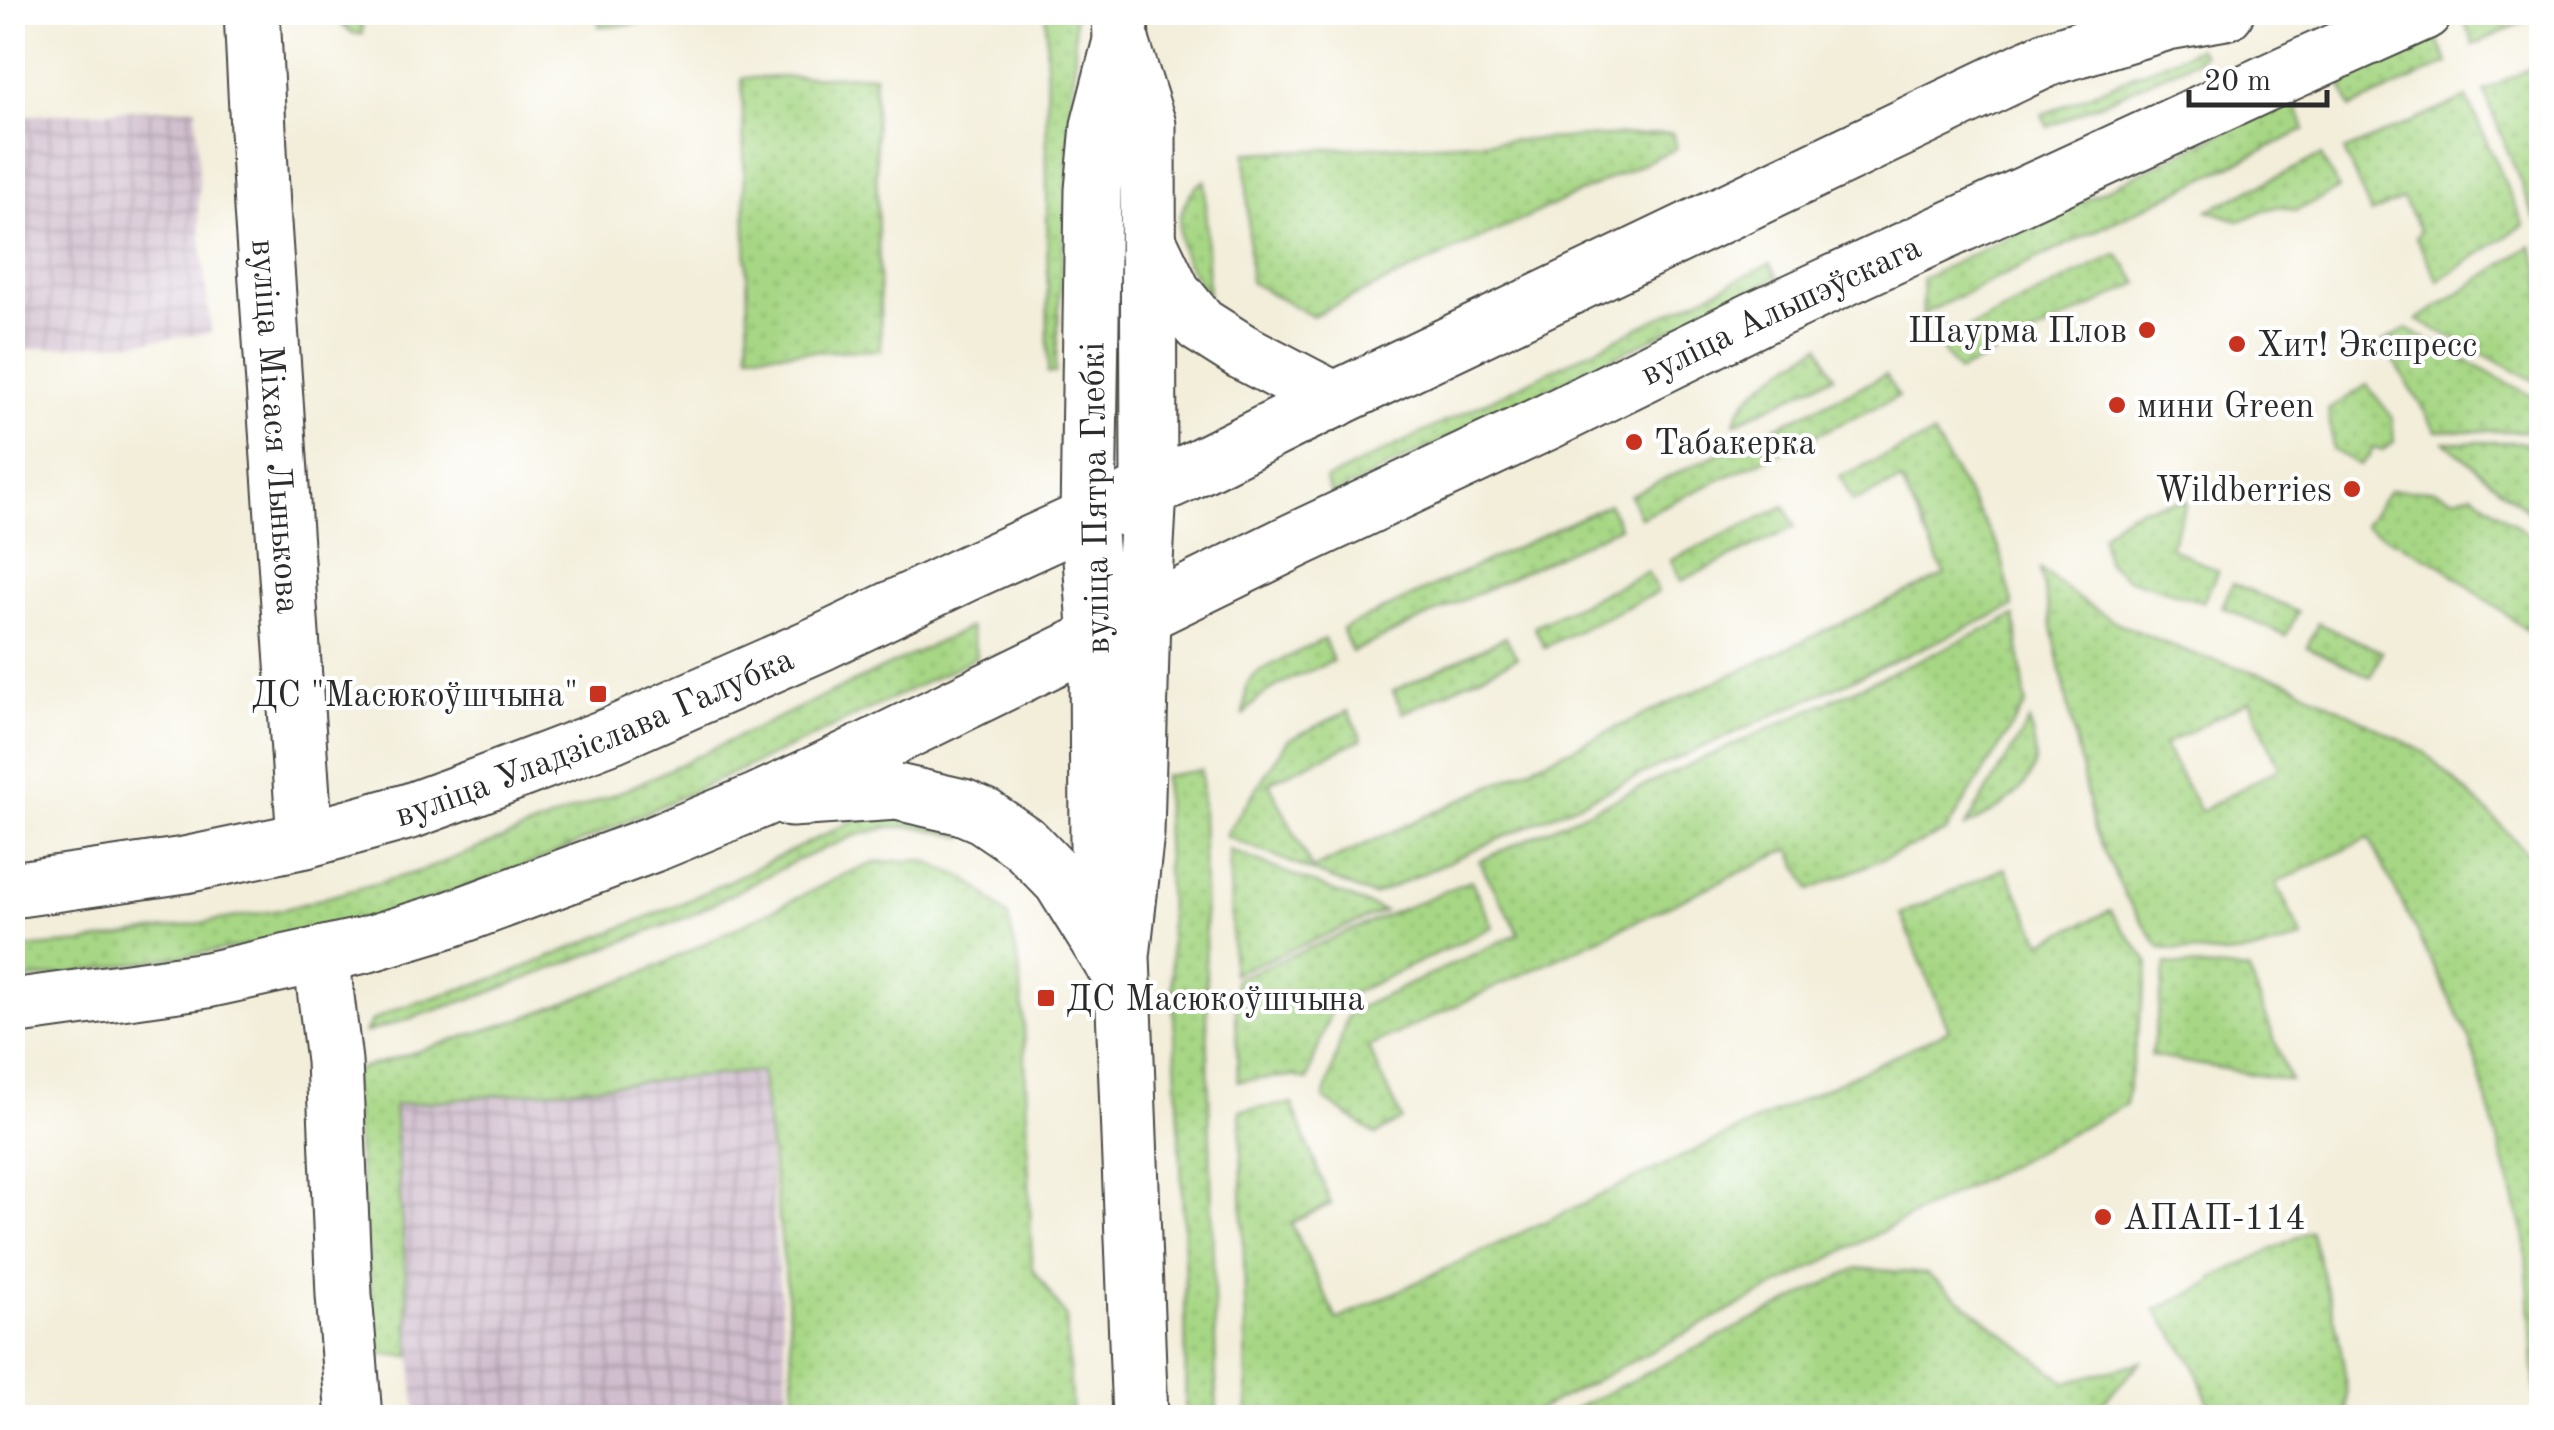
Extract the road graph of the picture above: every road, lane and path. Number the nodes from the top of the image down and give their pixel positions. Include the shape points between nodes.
1 (252, 12) edge
2 (2226, 12) edge
3 (2424, 12) edge
4 (1121, 27) edge
5 (1149, 242) junction
6 (1335, 400) junction
7 (1148, 491) junction
8 (1088, 518) junction
9 (1120, 627) junction
10 (758, 801) junction
11 (305, 840) junction
12 (12, 890) edge
13 (322, 956) junction
14 (1122, 968) junction
15 (12, 1007) edge
16 (354, 1418) edge
17 (1140, 1418) edge

1 - 11 main road, вуліца Міхася Лынькова
2 - 6 main road via 2048,58
3 - 9 main road, вуліца Альшэўскага via 1774,311
4 - 5 main road, вуліца Пятра Глебкі via 1148,125
4 - 8 main road, вуліца Пятра Глебкі via 1093,190
5 - 6 main road via 1200,325
5 - 7 main road, вуліца Пятра Глебкі
6 - 7 main road
7 - 8 main road, вуліца Уладзіслава Галубка
7 - 9 main road, вуліца Пятра Глебкі
8 - 9 main road, вуліца Пятра Глебкі
8 - 11 main road, вуліца Уладзіслава Галубка via 612,735 410,810
9 - 10 main road
9 - 14 main road, вуліца Пятра Глебкі via 1136,833
10 - 13 main road via 480,909
10 - 14 main road via 898,792 984,816 1061,881
11 - 12 main road, вуліца Уладзіслава Галубка via 185,866
13 - 15 main road via 207,980
13 - 16 main road
14 - 17 main road, вуліца Пятра Глебкі

